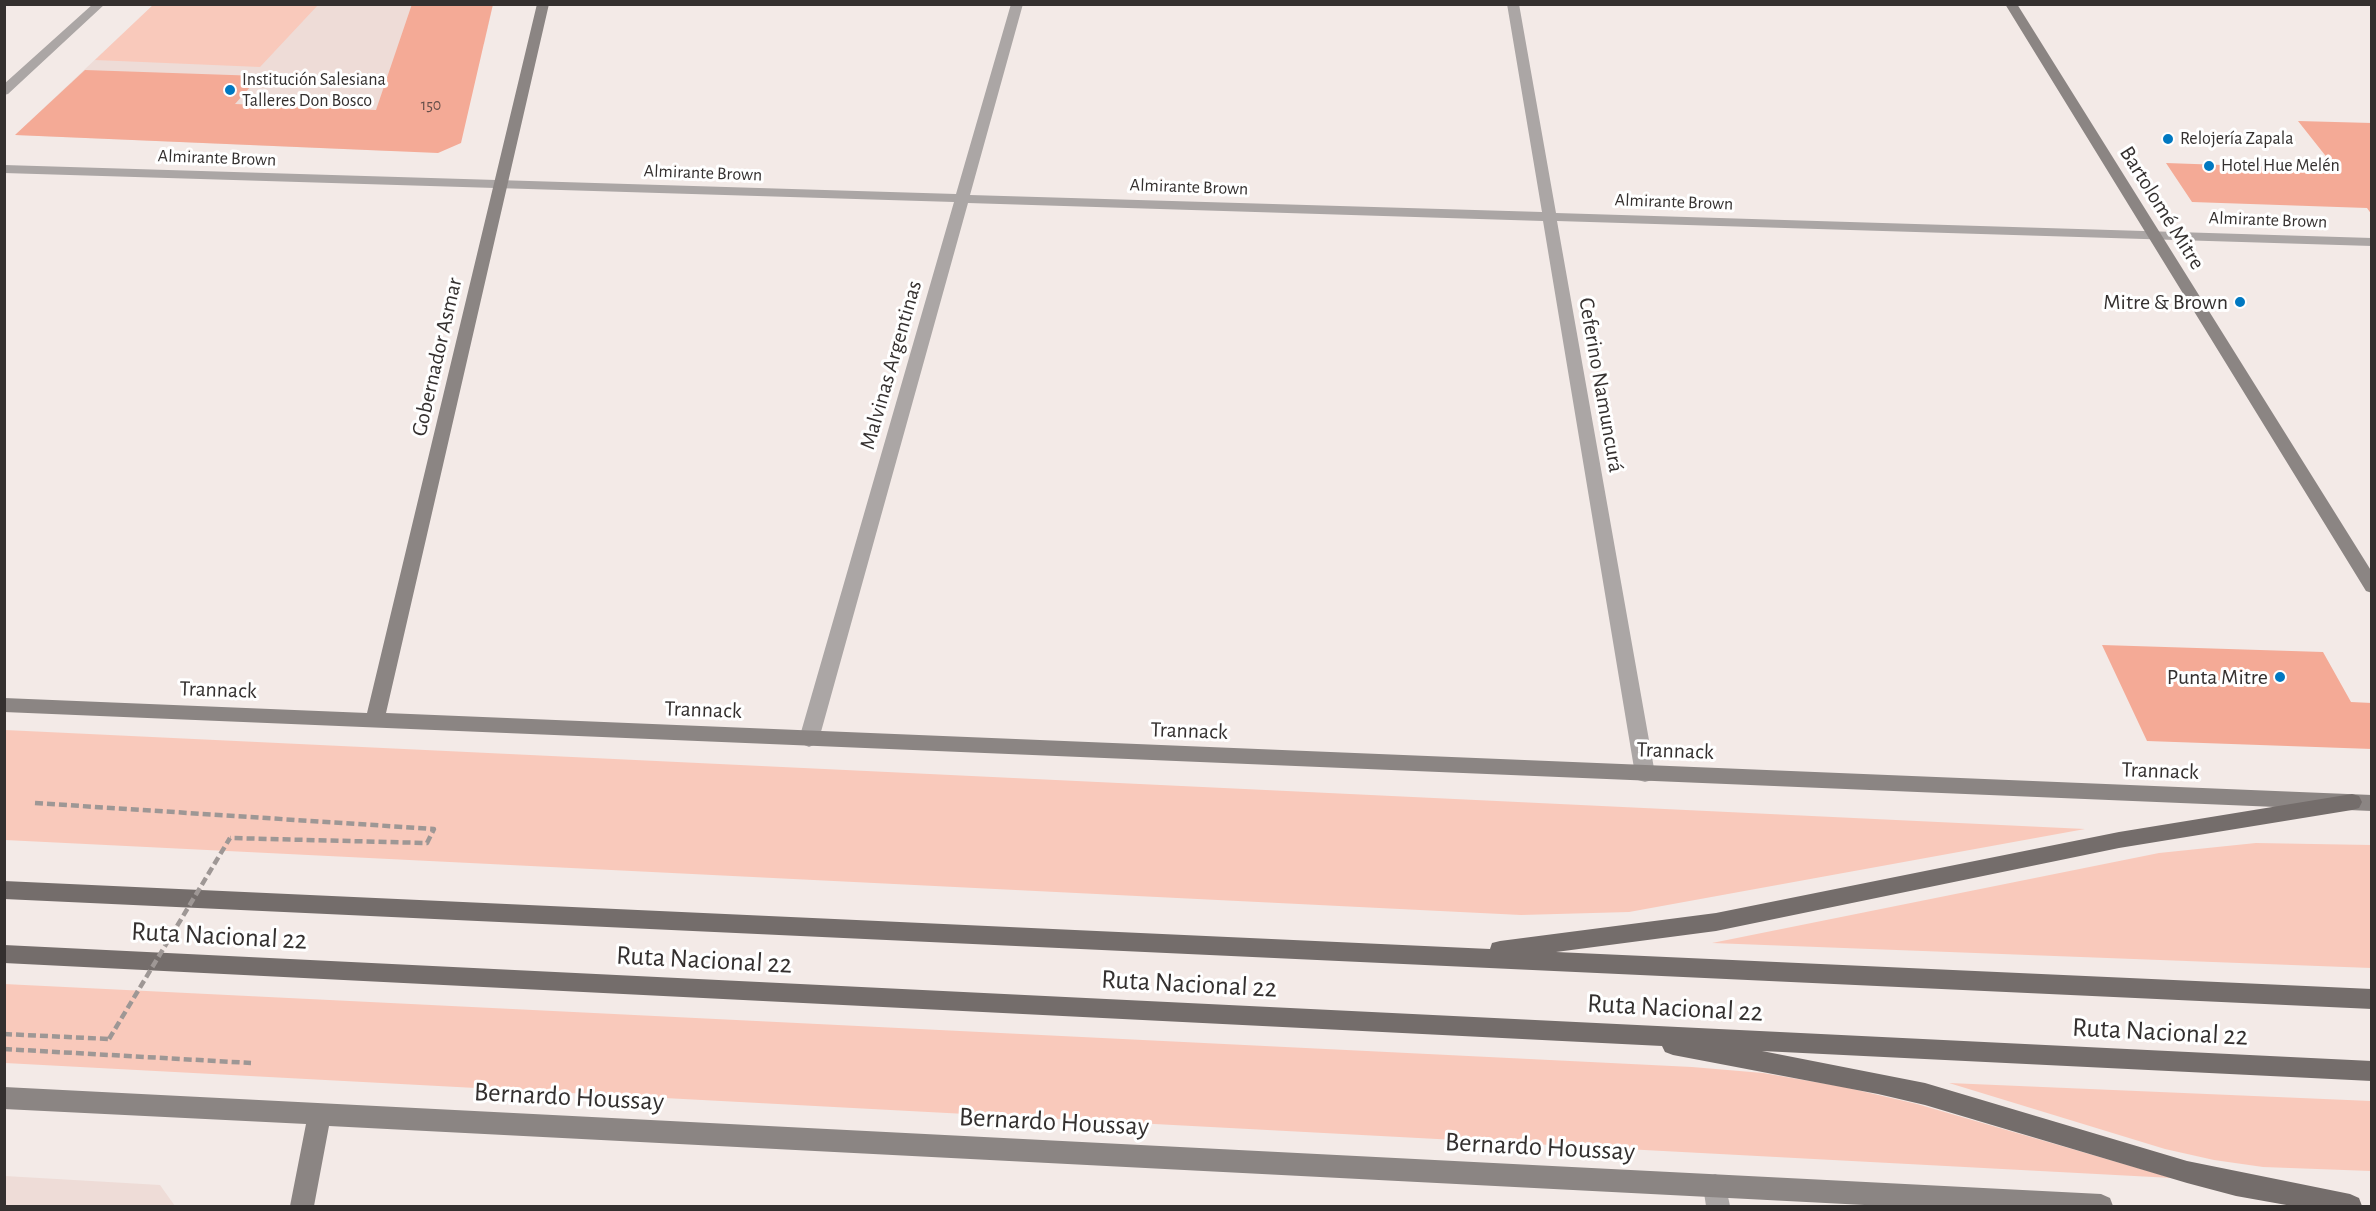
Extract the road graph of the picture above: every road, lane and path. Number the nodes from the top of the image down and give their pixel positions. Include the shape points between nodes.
1 (100, 4) edge
2 (543, 4) edge
3 (1017, 4) edge
4 (1513, 4) edge
5 (2011, 4) edge
6 (4, 91) edge
7 (4, 169) edge
8 (501, 185) junction
9 (962, 198) junction
10 (1550, 216) junction
11 (2154, 235) junction
12 (2372, 242) edge
13 (2372, 587) edge
14 (4, 705) edge
15 (375, 721) junction
16 (809, 739) junction
17 (1645, 774) junction
18 (35, 803) dead end
19 (2362, 803) edge
20 (4, 890) edge
21 (4, 954) edge
22 (1450, 956) junction
23 (2372, 999) edge
24 (1603, 1033) junction
25 (4, 1034) edge
26 (4, 1048) edge
27 (251, 1063) dead end
28 (2372, 1071) edge
29 (4, 1098) edge
30 (320, 1114) junction
31 (1717, 1196) edge
32 (302, 1206) edge
33 (2101, 1206) edge
34 (2350, 1206) edge

1 - 6 street
2 - 8 street, Gobernador Asmar
3 - 9 street, Malvinas Argentinas
4 - 10 street, Ceferino Namuncurá
5 - 11 street, Bartolomé Mitre
7 - 8 street, Almirante Brown
8 - 9 street, Almirante Brown
8 - 15 street, Gobernador Asmar
9 - 10 street, Almirante Brown
9 - 16 street, Malvinas Argentinas
10 - 11 street, Almirante Brown
10 - 17 street, Ceferino Namuncurá
11 - 12 street, Almirante Brown
11 - 13 street, Bartolomé Mitre
14 - 15 street, Trannack
15 - 16 street, Trannack
16 - 17 street, Trannack
17 - 19 street, Trannack
18 - 25 path, bridge via 434,829 427,843 230,838 109,1039
19 - 22 main road via 2119,840 1716,922
20 - 22 main road, Ruta Nacional 22
21 - 24 main road, Ruta Nacional 22
22 - 23 main road, Ruta Nacional 22
24 - 28 main road, Ruta Nacional 22
24 - 34 main road via 1902,1089 2187,1172
26 - 27 path
29 - 30 street, Bernardo Houssay
30 - 31 street, Bernardo Houssay
30 - 32 street
31 - 33 street, Bernardo Houssay

